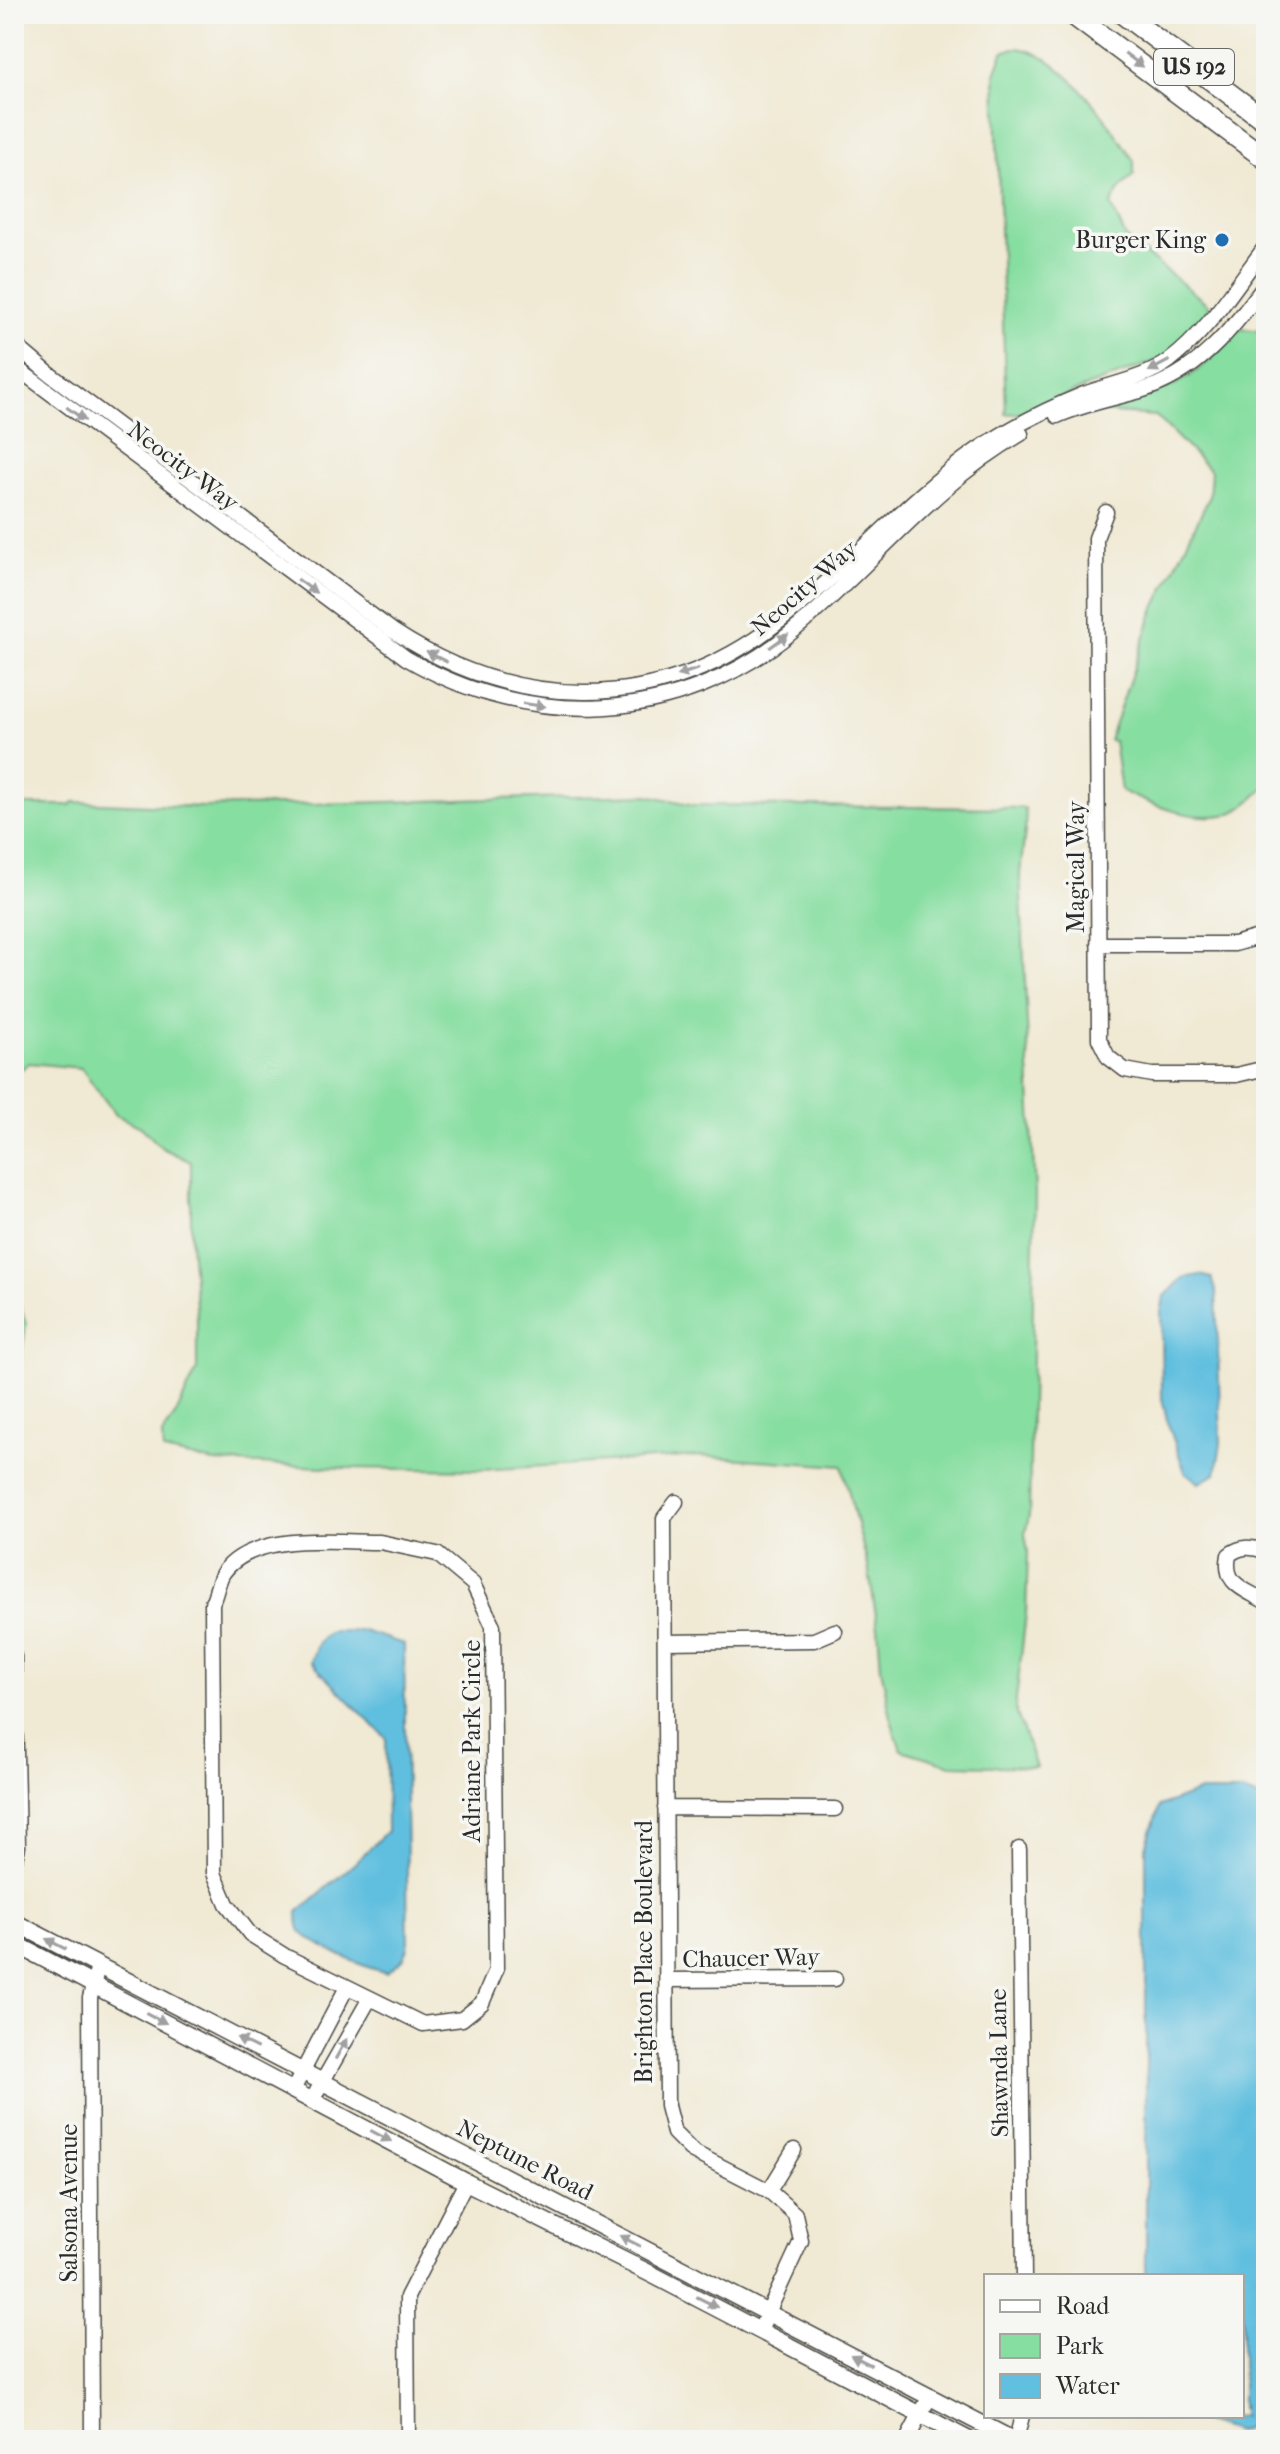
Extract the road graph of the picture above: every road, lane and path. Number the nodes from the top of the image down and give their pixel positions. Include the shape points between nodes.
1 (1072, 14) edge
2 (1123, 14) edge
3 (1266, 121) edge
4 (1266, 159) edge
5 (1266, 246) edge
6 (1266, 284) edge
7 (14, 344) edge
8 (14, 366) edge
9 (1106, 512) dead end
10 (274, 540) junction
11 (265, 555) junction
12 (472, 673) junction
13 (463, 687) junction
14 (1266, 935) edge
15 (1098, 944) junction
16 (1266, 1068) edge
17 (676, 1502) dead end
18 (1266, 1551) edge
19 (1266, 1602) edge
20 (835, 1631) dead end
21 (665, 1642) junction
22 (14, 1656) edge
23 (665, 1808) junction
24 (835, 1809) dead end
25 (1019, 1849) dead end
26 (14, 1863) edge
27 (14, 1922) edge
28 (14, 1943) edge
29 (98, 1966) junction
30 (835, 1979) dead end
31 (668, 1980) junction
32 (93, 1985) junction
33 (347, 1987) junction
34 (370, 1998) junction
35 (304, 2073) junction
36 (323, 2083) junction
37 (293, 2090) junction
38 (312, 2100) junction
39 (794, 2150) dead end
40 (466, 2182) junction
41 (769, 2191) junction
42 (1024, 2274) edge
43 (768, 2312) junction
44 (760, 2330) junction
45 (930, 2396) junction
46 (920, 2414) junction
47 (1021, 2418) edge
48 (92, 2440) edge
49 (408, 2440) edge
50 (907, 2440) edge
51 (969, 2440) edge
52 (1014, 2440) edge

1 -> 4 highway, US 192
2 - 3 highway, US 192
5 -> 12 street, Neocity Way via 1190,342 1166,363 1062,403 976,451 746,646 705,667 655,683 592,693 525,688
13 -> 6 street, Neocity Way via 524,704 594,709 671,697 727,673 791,633 977,462 1067,412 1181,375 1212,350
7 - 10 street, Neocity Way
8 -> 11 street, Neocity Way
9 - 15 street, Magical Way via 1096,538
10 - 11 street
12 -> 10 street, Neocity Way via 393,631
11 -> 13 street, Neocity Way via 406,658
12 - 13 street
14 - 15 street via 1234,944
15 - 16 street, Magical Way via 1099,1039 1108,1057 1125,1070 1236,1075
17 - 21 street, Brighton Place Boulevard via 664,1518
18 - 19 street via 1239,1547 1229,1555 1226,1569 1232,1582
20 - 21 street via 814,1640
21 - 23 street, Brighton Place Boulevard
22 - 26 street
23 - 24 street
23 - 31 street, Brighton Place Boulevard
25 - 42 street, Shawnda Lane
29 -> 27 main road, Neptune Road
28 - 32 main road, Neptune Road
29 - 32 street, Salsona Avenue
35 -> 29 main road, Neptune Road
30 - 31 street, Chaucer Way
31 - 41 street, Brighton Place Boulevard via 667,2106 674,2133 693,2152
32 -> 37 main road, Neptune Road
32 - 48 street, Salsona Avenue
33 - 34 street, Adriane Park Circle
33 - 34 street, Adriane Park Circle via 250,1934 227,1904 214,1873 212,1603 223,1573 249,1552 285,1543 380,1542 437,1554 473,1584 493,1626 496,1970 482,2003 462,2019 423,2024
33 - 35 street
36 -> 34 street
35 - 36 main road, Neptune Road
35 - 37 street
36 - 38 street
43 -> 36 main road, Neptune Road
37 - 38 main road, Neptune Road
38 -> 40 main road, Neptune Road
39 - 41 street
40 -> 44 main road, Neptune Road
40 - 49 street via 407,2297
41 - 43 street, Brighton Place Boulevard via 795,2214 801,2241
43 - 44 street, Brighton Place Boulevard
45 -> 43 main road, Neptune Road
44 - 46 main road, Neptune Road
45 - 46 street
45 - 52 main road, Neptune Road
46 - 50 street
46 - 51 main road, Neptune Road
47 - 52 street

